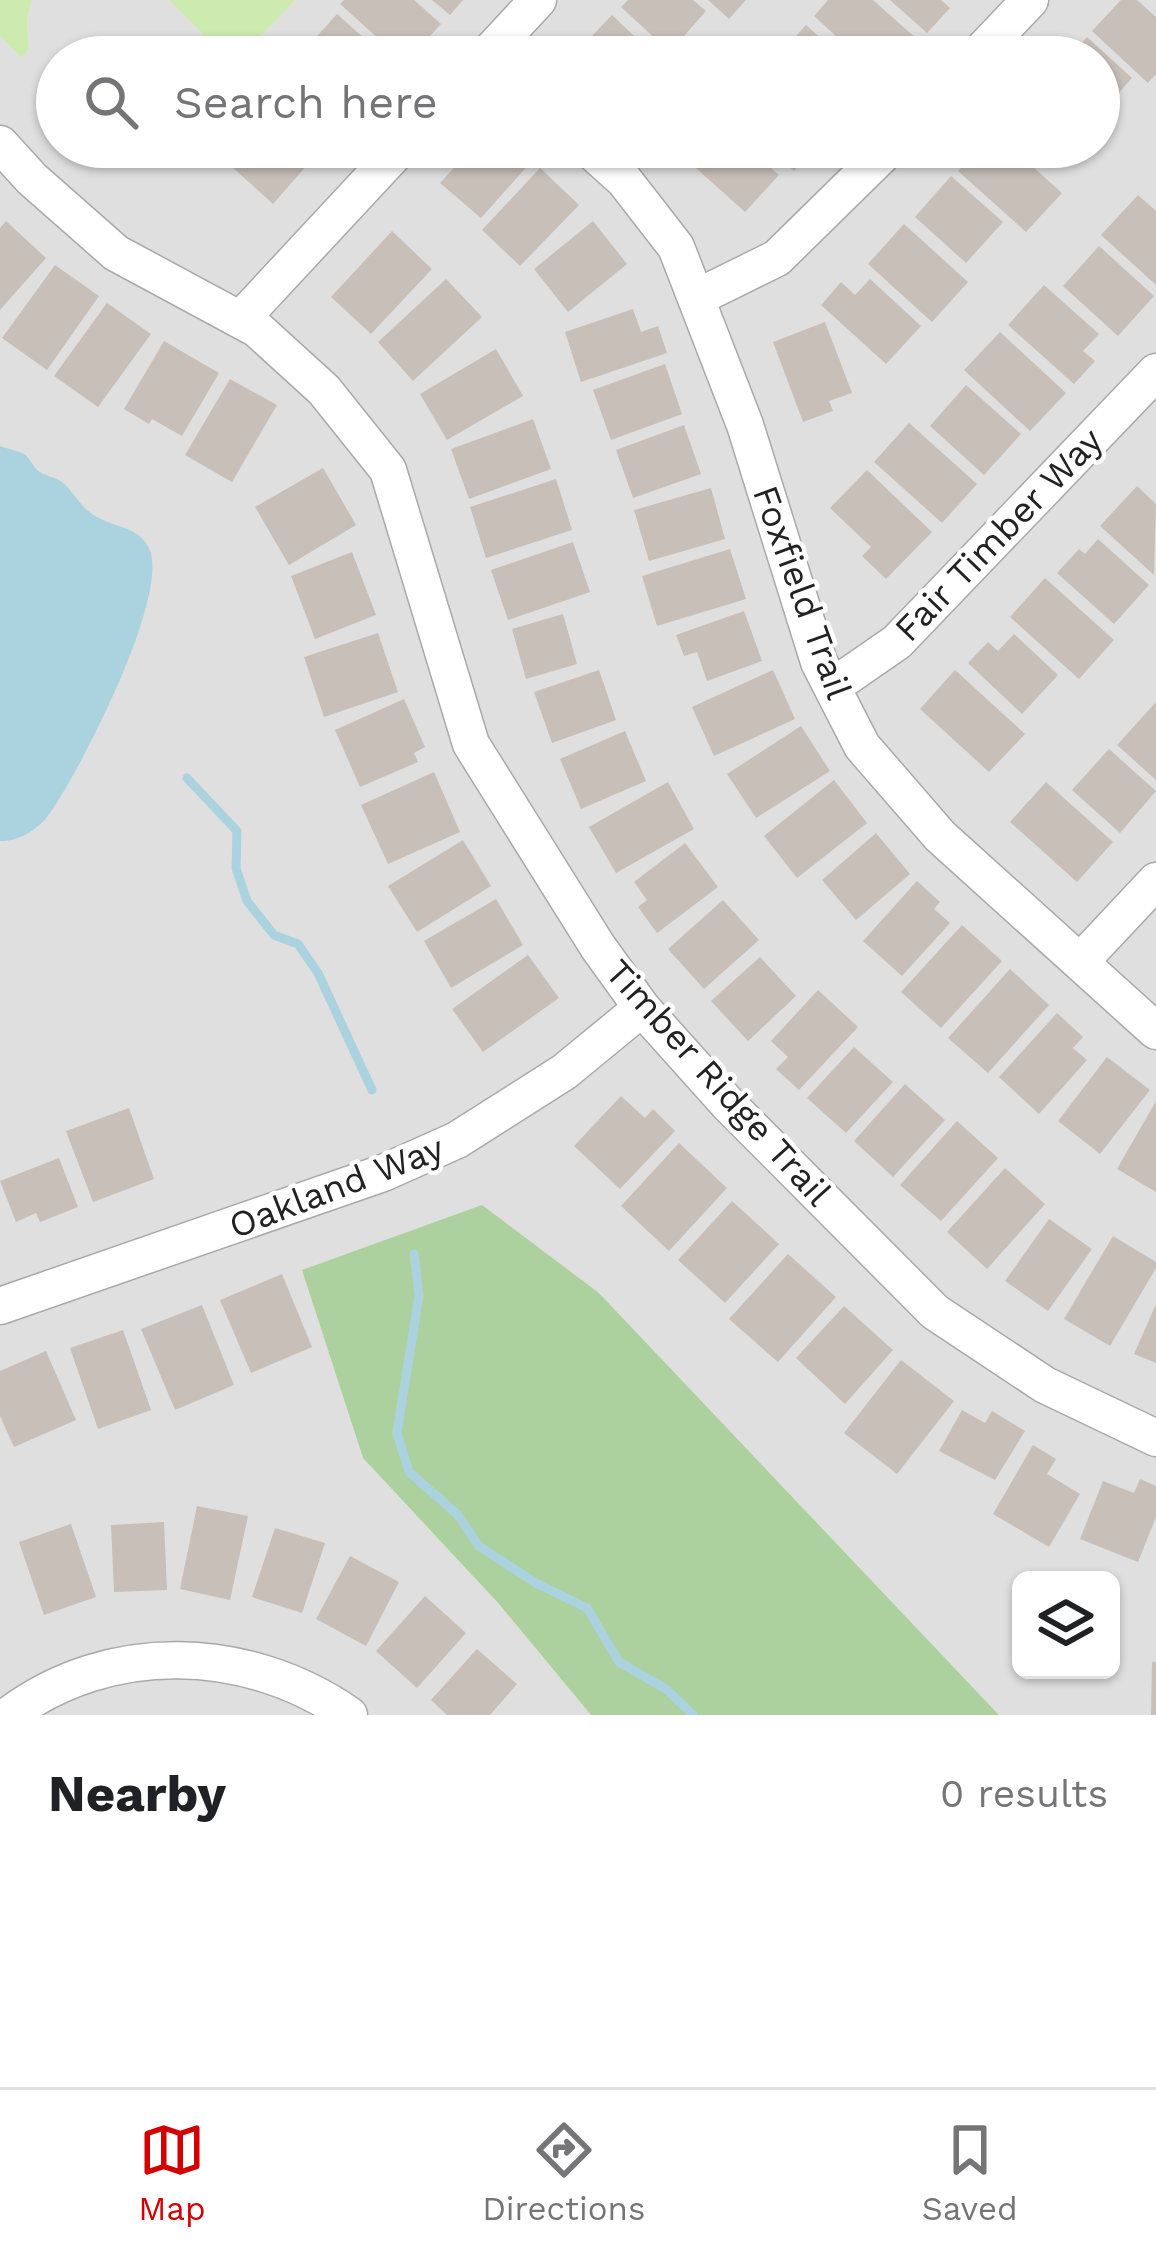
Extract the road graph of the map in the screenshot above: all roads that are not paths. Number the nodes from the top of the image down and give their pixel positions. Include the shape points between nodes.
1 (538, 0) edge
2 (1030, 0) edge
3 (505, 36) edge
4 (996, 36) edge
5 (0, 144) edge
6 (381, 168) edge
7 (611, 168) edge
8 (869, 168) edge
9 (696, 298) junction
10 (240, 320) junction
11 (1156, 371) edge
12 (832, 687) junction
13 (1156, 880) edge
14 (1080, 962) junction
15 (642, 1008) junction
16 (1156, 1030) edge
17 (0, 1306) edge
18 (1156, 1438) edge
19 (9, 1715) edge
20 (349, 1715) edge

1 - 3 street
2 - 4 street
5 - 10 street, Timber Ridge Trail via 116,254
6 - 10 street
7 - 9 street, Foxfield Trail via 676,247
8 - 9 street via 777,258
9 - 12 street, Foxfield Trail
10 - 15 street, Timber Ridge Trail via 324,390 388,470 471,744
11 - 12 street, Fair Timber Way via 897,641
12 - 14 street, Foxfield Trail via 862,746 940,836
13 - 14 street
14 - 16 street, Foxfield Trail
15 - 17 street, Oakland Way via 564,1072 458,1140
15 - 18 street, Timber Ridge Trail via 935,1312 1045,1385
19 - 20 street via 85,1674 172,1659 245,1668

